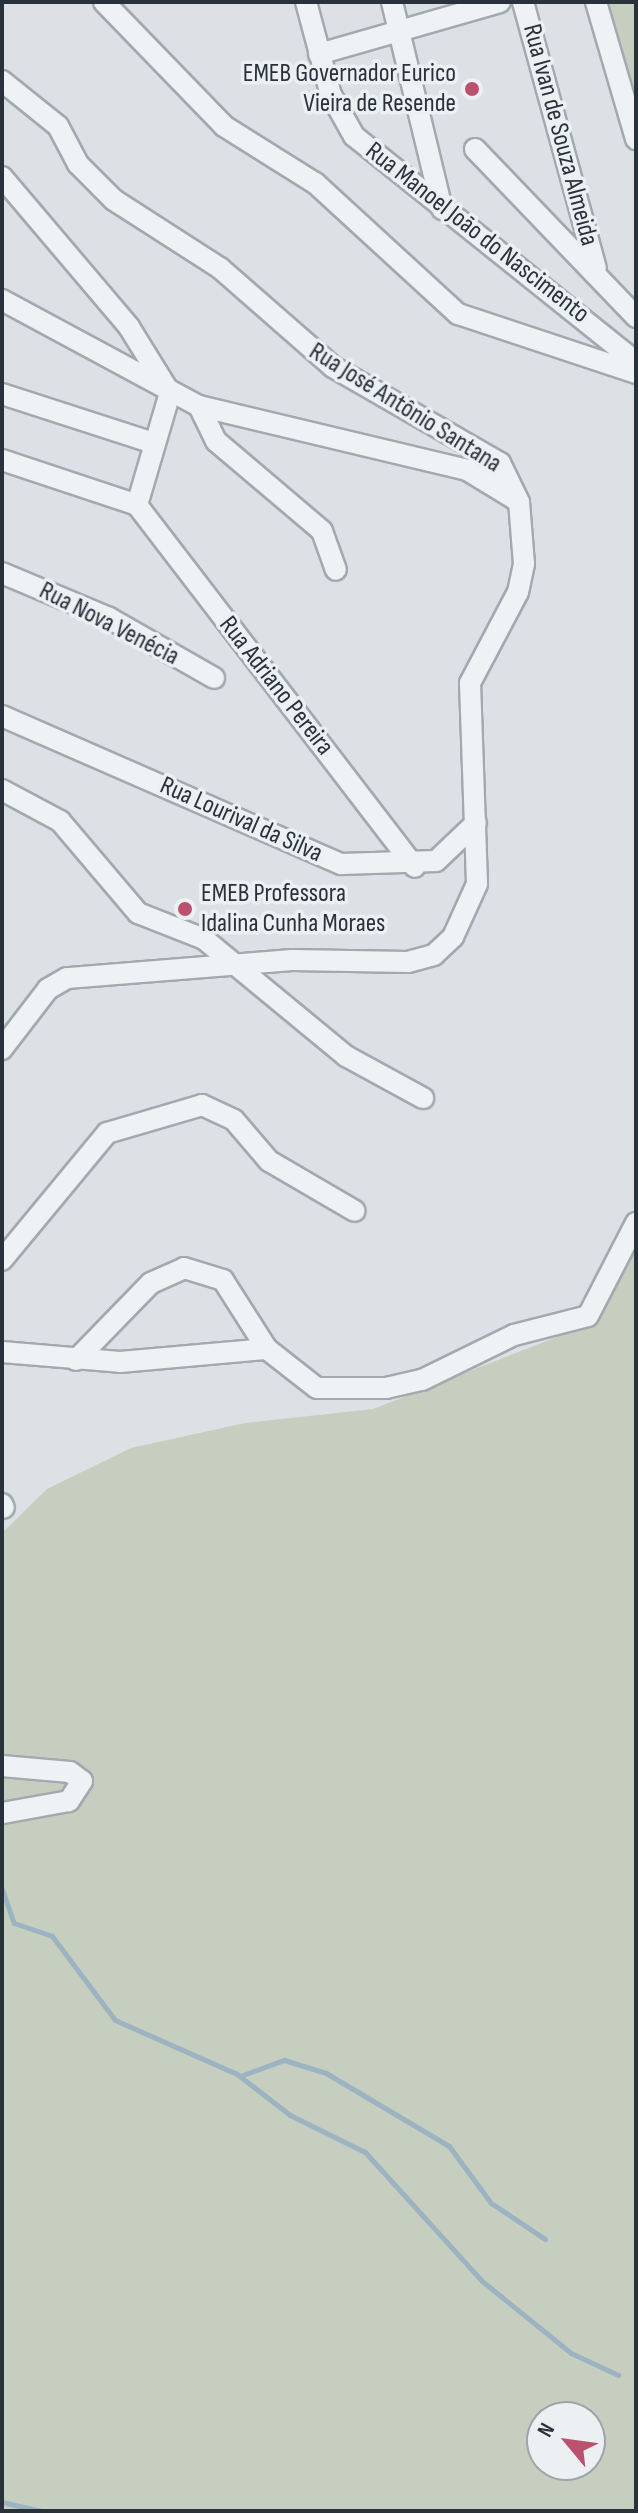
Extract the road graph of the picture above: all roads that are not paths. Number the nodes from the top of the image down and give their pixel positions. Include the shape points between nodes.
1 (104, 2) edge
2 (306, 2) edge
3 (392, 2) edge
4 (500, 2) edge
5 (523, 2) edge
6 (596, 2) edge
7 (400, 33) junction
8 (319, 54) junction
9 (2, 81) edge
10 (636, 139) edge
11 (475, 149) dead end
12 (2, 177) edge
13 (442, 209) junction
14 (596, 268) junction
15 (2, 300) edge
16 (636, 317) edge
17 (636, 362) edge
18 (636, 373) edge
19 (170, 393) junction
20 (2, 394) edge
21 (199, 406) junction
22 (154, 443) junction
23 (2, 460) edge
24 (519, 502) junction
25 (137, 505) junction
26 (336, 570) dead end
27 (2, 573) edge
28 (214, 678) dead end
29 (2, 716) edge
30 (2, 790) edge
31 (476, 823) junction
32 (415, 867) junction
33 (229, 963) junction
34 (2, 1049) edge
35 (423, 1098) dead end
36 (355, 1211) dead end
37 (636, 1223) edge
38 (2, 1260) edge
39 (267, 1349) junction
40 (2, 1352) edge
41 (76, 1360) junction
42 (2, 1766) edge
43 (2, 1813) edge

1 - 18 street, Rua Manoel João do Nascimento via 224,126 315,183 458,314
2 - 8 street, Rua Manoel João do Nascimento
3 - 7 street
4 - 7 street
5 - 14 street, Rua Ivan de Souza Almeida
6 - 10 street
7 - 8 street
7 - 13 street
8 - 13 street, Rua Manoel João do Nascimento via 331,95 354,136
9 - 24 street, Rua José Antônio Santana via 58,126 78,164 114,200 220,268 333,367 490,455 509,473
11 - 14 street
12 - 19 street via 129,327
13 - 17 street, Rua Manoel João do Nascimento via 572,304
14 - 16 street
15 - 19 street
19 - 21 street
19 - 22 street
20 - 22 street
21 - 24 street via 467,470
21 - 26 street via 227,453 322,531
22 - 25 street
23 - 25 street
24 - 31 street, Rua José Antônio Santana via 524,564 518,592 470,683
25 - 32 street, Rua Adriano Pereira
27 - 28 street, Rua Nova Venécia via 109,618
29 - 32 street, Rua Lourival da Silva via 303,852 341,864
30 - 33 street via 60,821 138,913 204,939
31 - 32 street via 436,861
31 - 33 street, Rua José Antônio Santana via 477,884 468,913 434,955
33 - 34 street, Rua José Antônio Santana via 67,978 48,989
33 - 35 street via 346,1056
36 - 38 street via 269,1161 234,1120 202,1105 107,1133
37 - 39 street via 588,1316 514,1335 422,1380 386,1388 317,1388
39 - 41 street
39 - 41 street via 223,1280 184,1268 151,1283
40 - 41 street
42 - 43 street via 70,1772 82,1781 69,1801

